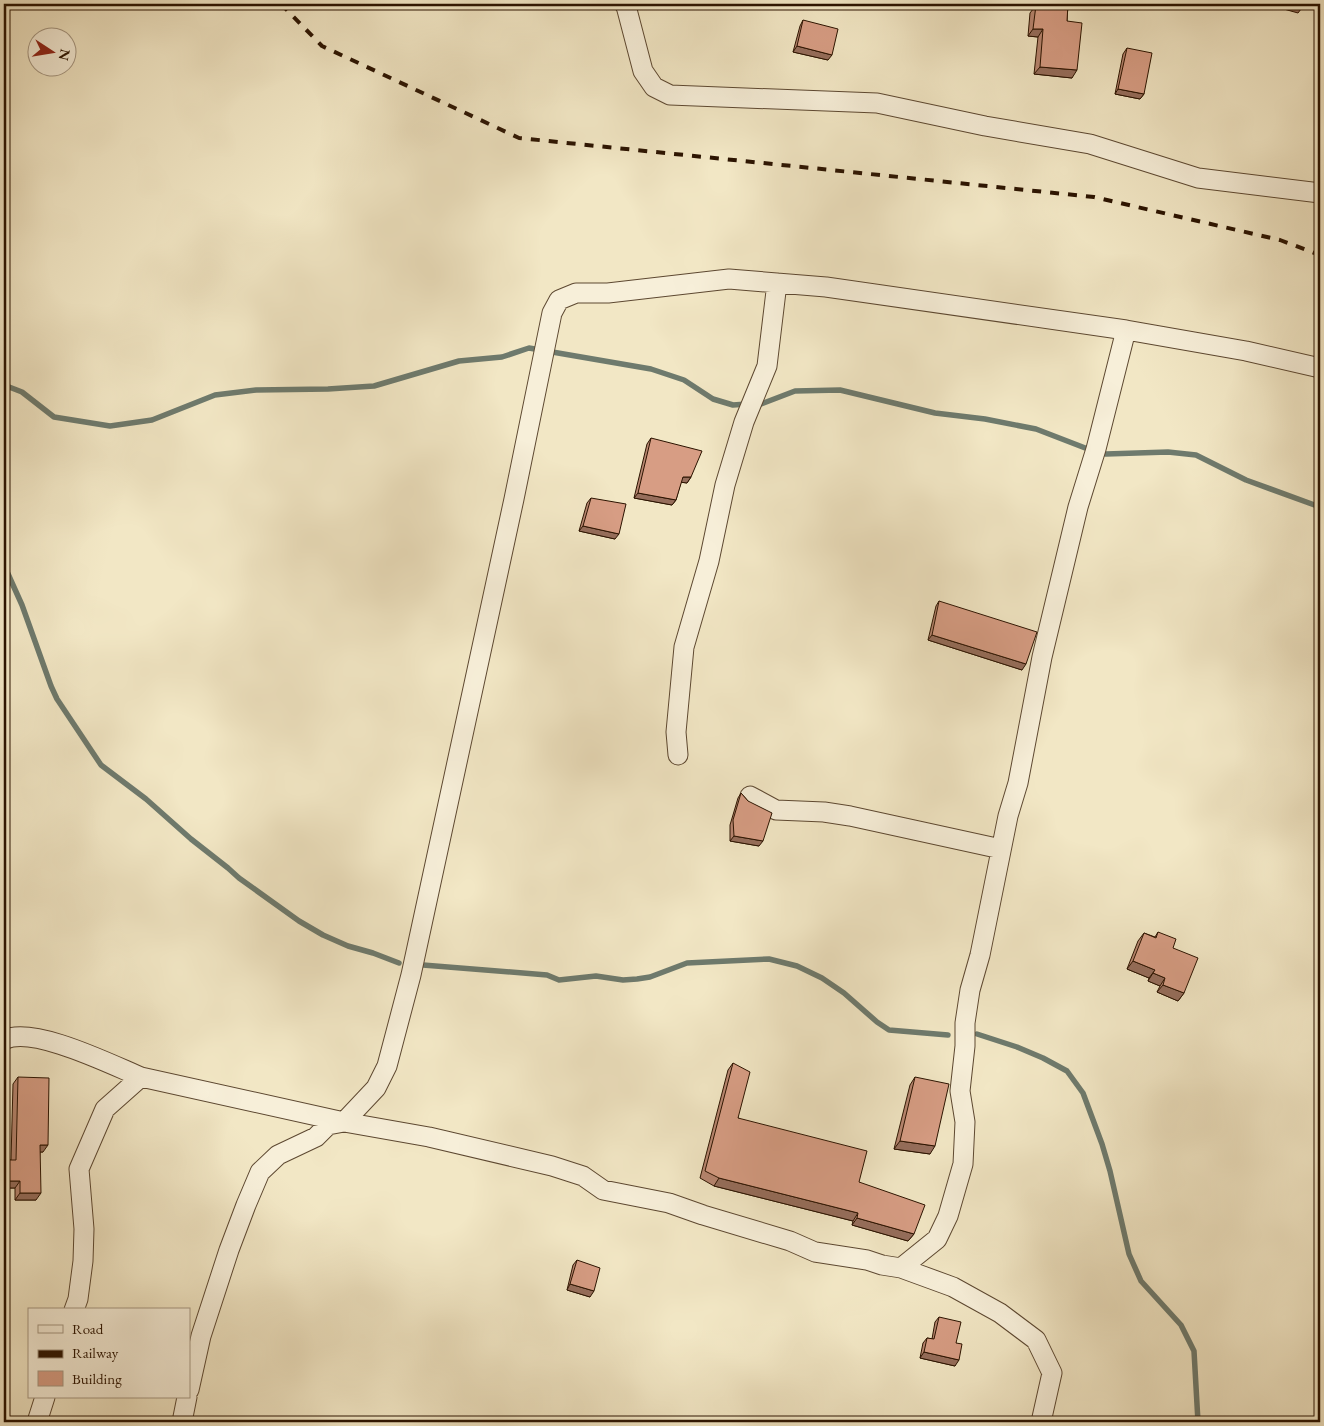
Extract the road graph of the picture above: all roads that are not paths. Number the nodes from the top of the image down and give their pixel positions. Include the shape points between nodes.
1 (624, 4) edge
2 (1320, 193) edge
3 (777, 284) junction
4 (1126, 330) junction
5 (1320, 368) edge
6 (678, 755) dead end
7 (750, 796) dead end
8 (1001, 849) junction
9 (4, 1040) edge
10 (141, 1077) junction
11 (344, 1122) junction
12 (901, 1268) junction
13 (75, 1308) edge
14 (190, 1386) edge
15 (45, 1398) edge
16 (187, 1398) edge
17 (38, 1422) edge
18 (182, 1422) edge
19 (1041, 1422) edge

1 - 2 street via 643,72 654,88 670,95 877,103 1090,144 1198,178
3 - 4 street via 826,287
3 - 6 street via 767,366 744,422 725,485 709,561 684,646 676,732
3 - 11 street via 729,279 608,293 576,293 560,300 552,312 411,975 387,1066 376,1088
4 - 5 street
4 - 8 street via 1078,507
7 - 8 street via 776,810 850,816
8 - 12 street via 965,1023 960,1092 965,1122 963,1164 948,1216 937,1239
9 - 10 street via 23,1036 53,1042
10 - 11 street
10 - 13 street via 105,1109 79,1169 84,1229 83,1261
11 - 12 street via 429,1137 552,1166 583,1176 603,1190 670,1203 815,1252
11 - 14 street via 328,1125 316,1137 278,1155 260,1172 229,1250 201,1336
12 - 19 street via 953,1287 1000,1313 1036,1340 1052,1373
15 - 17 street
16 - 18 street

